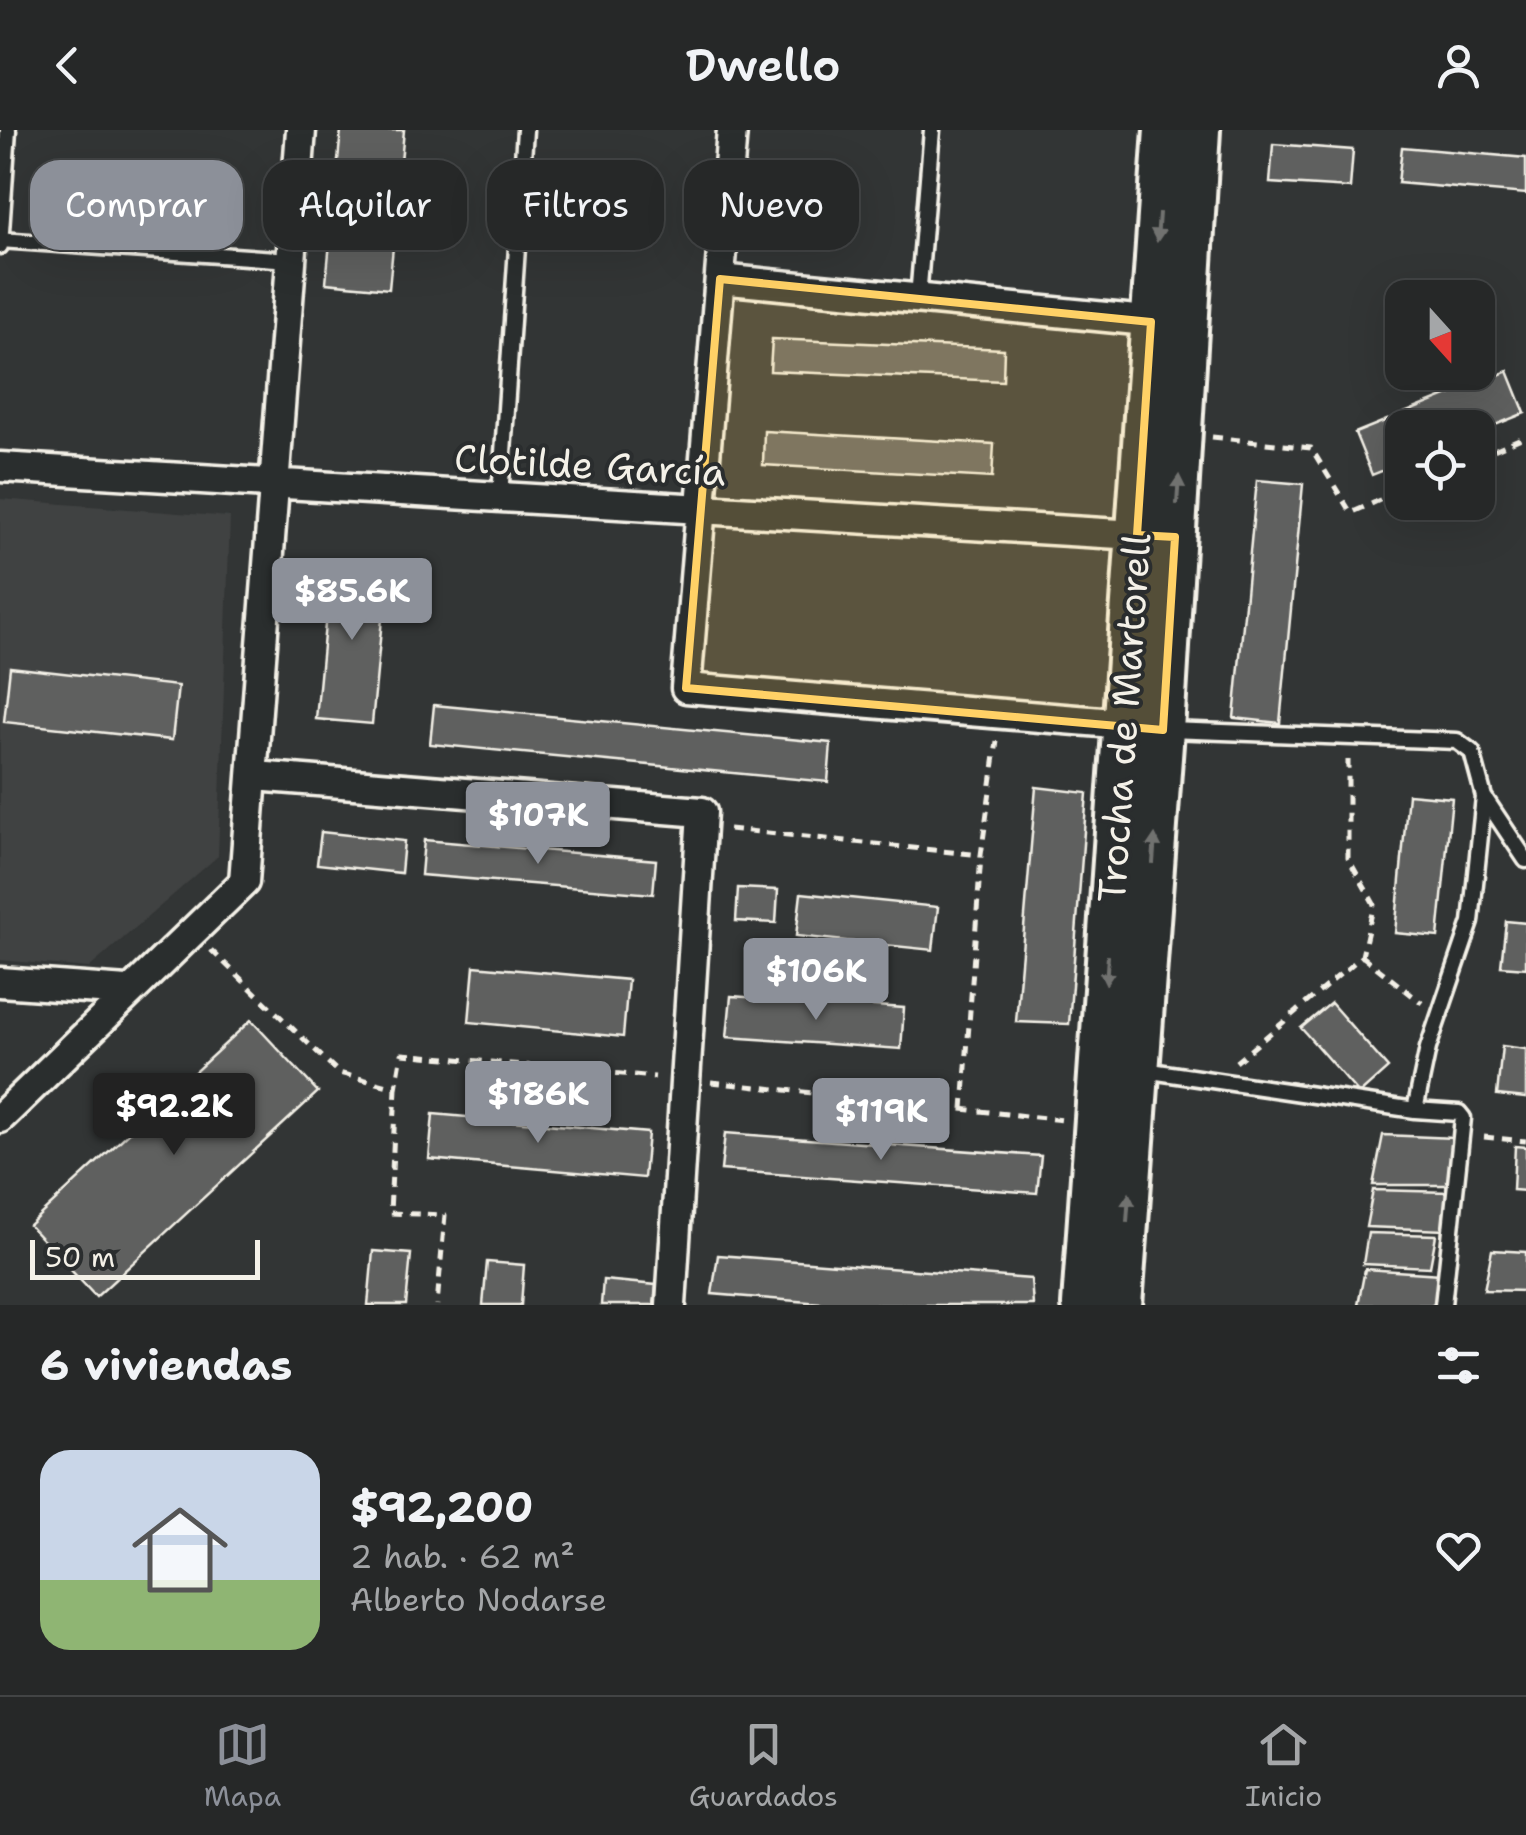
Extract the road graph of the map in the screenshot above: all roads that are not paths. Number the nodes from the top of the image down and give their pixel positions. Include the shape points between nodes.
1 (8, 130) edge
2 (300, 130) edge
3 (525, 130) edge
4 (732, 130) edge
5 (932, 130) edge
6 (1165, 130) edge
7 (1199, 130) edge
8 (0, 242) edge
9 (291, 260) junction
10 (720, 279) junction
11 (918, 298) junction
12 (1170, 323) junction
13 (0, 467) edge
14 (276, 484) junction
15 (500, 497) junction
16 (700, 509) junction
17 (1156, 536) junction
18 (1124, 723) junction
19 (1163, 730) junction
20 (255, 776) junction
21 (1484, 797) junction
22 (1526, 860) edge
23 (0, 982) edge
24 (127, 991) junction
25 (1138, 1069) junction
26 (1415, 1110) junction
27 (0, 1118) edge
28 (671, 1305) edge
29 (1083, 1305) edge
30 (1121, 1305) edge
31 (1444, 1305) edge

1 - 8 lane
2 - 9 street
3 - 15 lane
4 - 10 street
5 - 11 lane
6 -> 12 street, Trocha de Martorell
7 - 12 street, Trocha de Martorell
8 - 9 lane
9 - 14 street
10 - 11 street
10 - 16 street
11 - 12 street
12 - 17 street, Trocha de Martorell
17 -> 12 street, Trocha de Martorell via 1182,434
13 - 14 street, Clotilde García
14 - 15 street, Clotilde García
14 - 20 street
15 - 16 street, Clotilde García
16 - 17 street, Clotilde García
16 - 18 street via 686,688
17 - 18 street, Trocha de Martorell
17 - 19 street, Trocha de Martorell
18 - 19 street
18 -> 29 street, Trocha de Martorell
19 - 21 lane via 1465,744
25 -> 19 street, Trocha de Martorell
20 - 24 street via 244,882
20 - 28 street via 701,819
21 - 22 lane
21 - 26 lane via 1472,922 1428,1048
23 - 24 street
24 - 27 street
25 - 26 lane
30 -> 25 street, Trocha de Martorell
26 - 31 lane via 1463,1118

